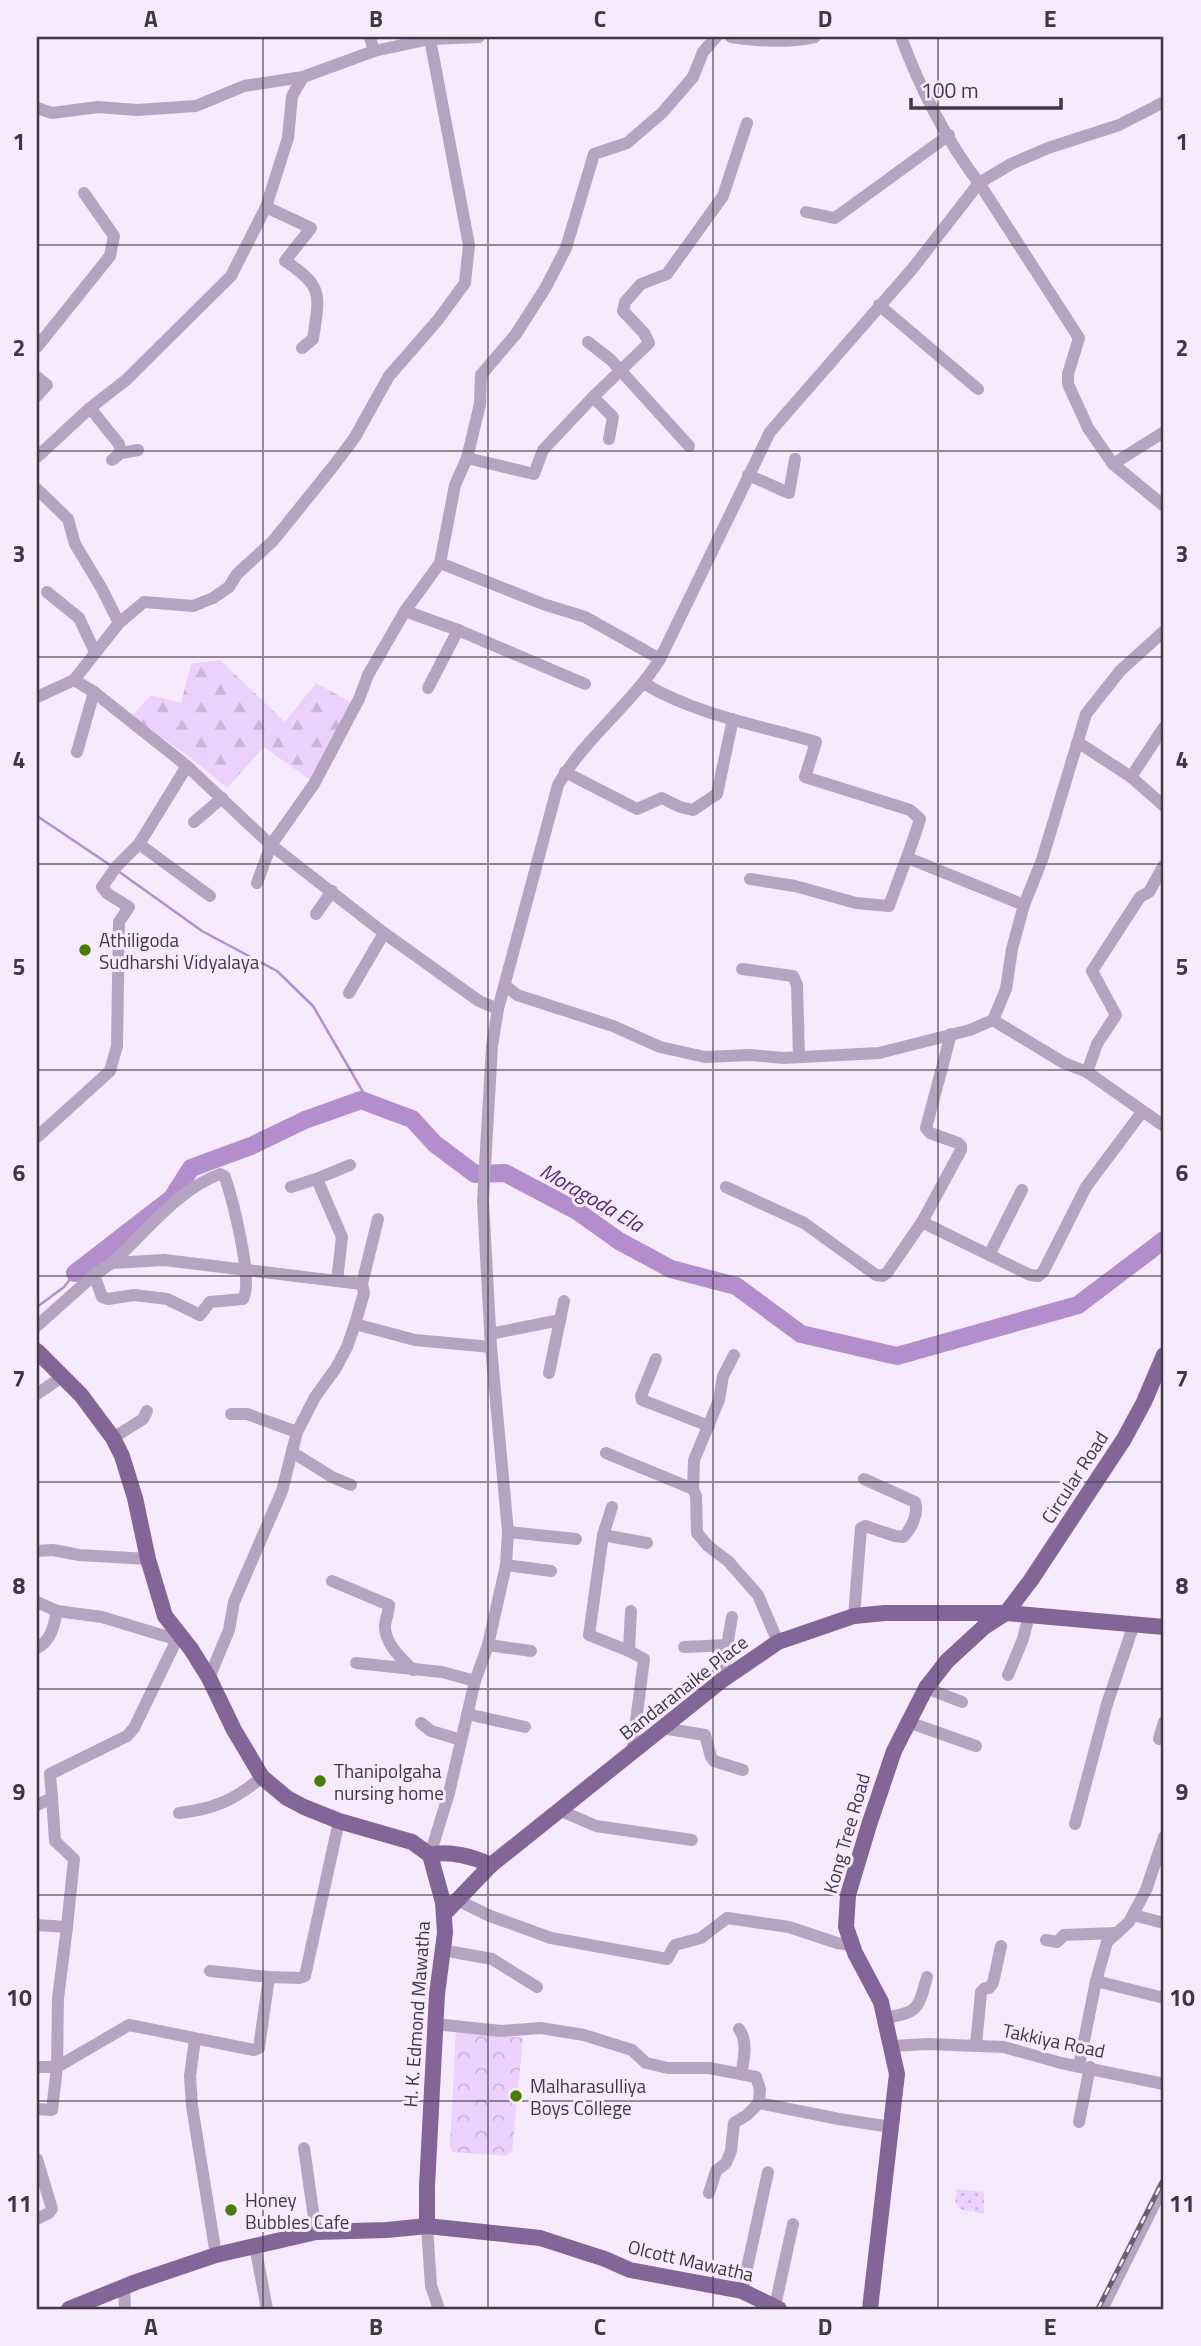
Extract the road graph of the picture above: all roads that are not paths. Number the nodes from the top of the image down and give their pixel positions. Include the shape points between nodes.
1 (370, 37) edge
2 (479, 37) edge
3 (716, 37) edge
4 (731, 37) edge
5 (815, 37) edge
6 (901, 37) edge
7 (430, 39) junction
8 (374, 51) junction
9 (303, 77) junction
10 (1164, 102) edge
11 (37, 108) edge
12 (747, 123) dead end
13 (949, 135) junction
14 (979, 183) junction
15 (84, 193) dead end
16 (266, 207) junction
17 (806, 212) dead end
18 (879, 305) junction
19 (588, 342) dead end
20 (37, 347) edge
21 (302, 348) dead end
22 (619, 372) junction
23 (37, 377) edge
24 (978, 389) dead end
25 (37, 396) edge
26 (593, 397) junction
27 (90, 408) junction
28 (1164, 432) edge
29 (609, 439) dead end
30 (690, 446) dead end
31 (138, 450) dead end
32 (37, 457) edge
33 (467, 458) junction
34 (795, 459) dead end
35 (1113, 464) junction
36 (748, 475) junction
37 (37, 489) edge
38 (1164, 506) edge
39 (440, 563) junction
40 (47, 592) dead end
41 (405, 611) junction
42 (119, 623) junction
43 (458, 630) junction
44 (1164, 631) edge
45 (95, 652) junction
46 (660, 659) junction
47 (74, 680) junction
48 (586, 684) dead end
49 (645, 684) junction
50 (428, 688) dead end
51 (94, 692) junction
52 (37, 697) edge
53 (733, 719) junction
54 (1164, 727) edge
55 (1079, 743) junction
56 (77, 752) dead end
57 (187, 766) junction
58 (565, 772) junction
59 (1131, 778) junction
60 (222, 798) junction
61 (1164, 806) edge
62 (194, 822) dead end
63 (139, 844) junction
64 (271, 845) junction
65 (908, 858) junction
66 (1164, 865) edge
67 (750, 879) dead end
68 (257, 883) dead end
69 (332, 891) junction
70 (211, 896) dead end
71 (1024, 905) junction
72 (316, 914) dead end
73 (384, 933) junction
74 (742, 968) dead end
75 (505, 985) junction
76 (349, 993) dead end
77 (498, 1009) junction
78 (993, 1020) junction
79 (951, 1034) junction
80 (799, 1056) junction
81 (1087, 1072) junction
82 (1142, 1112) junction
83 (1164, 1126) edge
84 (37, 1137) edge
85 (350, 1165) dead end
86 (316, 1179) junction
87 (291, 1187) dead end
88 (726, 1187) dead end
89 (1021, 1190) dead end
90 (378, 1219) dead end
91 (922, 1222) junction
92 (989, 1255) junction
93 (112, 1263) junction
94 (245, 1270) junction
95 (94, 1275) junction
96 (337, 1281) junction
97 (362, 1284) junction
98 (564, 1301) dead end
99 (560, 1320) junction
100 (355, 1324) junction
101 (37, 1326) edge
102 (490, 1341) junction
103 (37, 1351) edge
104 (734, 1355) dead end
105 (1164, 1355) edge
106 (656, 1359) dead end
107 (549, 1373) dead end
108 (62, 1377) junction
109 (37, 1394) edge
110 (147, 1411) dead end
111 (231, 1414) dead end
112 (709, 1426) junction
113 (297, 1433) junction
114 (114, 1438) junction
115 (292, 1452) junction
116 (606, 1453) dead end
117 (864, 1479) dead end
118 (351, 1485) dead end
119 (693, 1489) junction
120 (612, 1507) dead end
121 (508, 1532) junction
122 (603, 1535) junction
123 (576, 1539) dead end
124 (648, 1543) dead end
125 (37, 1551) edge
126 (148, 1559) junction
127 (506, 1565) junction
128 (551, 1571) dead end
129 (332, 1581) dead end
130 (37, 1602) edge
131 (57, 1611) junction
132 (631, 1611) dead end
133 (1006, 1613) junction
134 (1030, 1615) junction
135 (854, 1616) junction
136 (732, 1617) dead end
137 (1134, 1624) junction
138 (1164, 1628) edge
139 (179, 1635) junction
140 (778, 1642) junction
141 (488, 1645) junction
142 (728, 1645) junction
143 (684, 1647) dead end
144 (37, 1648) edge
145 (531, 1650) dead end
146 (629, 1650) junction
147 (356, 1663) dead end
148 (413, 1670) junction
149 (1008, 1675) dead end
150 (209, 1678) junction
151 (475, 1681) junction
152 (720, 1681) junction
153 (926, 1688) junction
154 (962, 1702) dead end
155 (467, 1714) junction
156 (908, 1722) junction
157 (1164, 1722) edge
158 (421, 1723) dead end
159 (525, 1727) dead end
160 (662, 1728) junction
161 (1160, 1739) dead end
162 (461, 1740) junction
163 (976, 1746) dead end
164 (632, 1753) junction
165 (743, 1770) dead end
166 (262, 1777) junction
167 (52, 1798) junction
168 (37, 1805) edge
169 (559, 1810) junction
170 (179, 1813) dead end
171 (339, 1821) junction
172 (1075, 1824) dead end
173 (1164, 1837) edge
174 (692, 1840) dead end
175 (430, 1855) junction
176 (491, 1865) junction
177 (457, 1900) junction
178 (445, 1913) junction
179 (1133, 1915) junction
180 (1164, 1923) edge
181 (37, 1925) edge
182 (67, 1927) junction
183 (1115, 1934) junction
184 (1046, 1940) dead end
185 (852, 1945) junction
186 (1001, 1946) dead end
187 (442, 1950) junction
188 (210, 1971) dead end
189 (270, 1977) junction
190 (927, 1977) dead end
191 (1096, 1981) junction
192 (537, 1987) dead end
193 (1164, 1998) edge
194 (886, 2018) junction
195 (435, 2024) junction
196 (739, 2029) dead end
197 (195, 2039) junction
198 (975, 2045) junction
199 (892, 2046) junction
200 (37, 2067) edge
201 (57, 2067) junction
202 (1084, 2067) junction
203 (741, 2074) junction
204 (1164, 2084) edge
205 (759, 2103) junction
206 (37, 2109) edge
207 (1079, 2122) dead end
208 (891, 2127) junction
209 (304, 2148) dead end
210 (37, 2159) edge
211 (768, 2172) dead end
212 (1164, 2185) edge
213 (709, 2193) dead end
214 (37, 2218) edge
215 (793, 2224) dead end
216 (427, 2226) junction
217 (316, 2232) junction
218 (255, 2246) junction
219 (216, 2255) junction
220 (124, 2287) junction
221 (742, 2291) junction
222 (777, 2308) edge
223 (69, 2309) edge
224 (125, 2309) edge
225 (267, 2309) edge
226 (439, 2309) edge
227 (870, 2309) edge
228 (1102, 2309) edge

1 - 8 street
2 - 7 street
3 - 33 street via 693,76 662,113 627,143 594,154 556,268 516,334 481,375 480,404
4 - 5 street via 796,41
6 - 13 street
7 - 8 street
7 - 42 street via 469,245 465,283 389,376 335,464 229,587 193,606 144,602
8 - 9 street
9 - 11 street via 244,86 196,106 98,107 52,113
9 - 16 street via 292,96 288,138
10 - 14 street via 1119,125 1048,148
12 - 22 street via 723,196 667,274 641,284 625,302 623,311 649,344
13 - 14 street
13 - 17 street via 834,218
14 - 18 street
14 - 35 street via 1079,338 1068,384 1088,428
15 - 20 street via 114,236 110,256
16 - 21 street via 311,228 285,261 316,289 313,339
16 - 27 street via 231,276
18 - 24 street
18 - 36 street via 770,432
19 - 22 street
22 - 26 street
22 - 30 street
23 - 25 street via 47,385
26 - 29 street via 613,417
26 - 33 street via 543,450 534,474
27 - 31 street via 119,444 117,456
27 - 32 street
28 - 35 street
33 - 39 street via 455,485
34 - 36 street via 789,493
35 - 38 street
36 - 46 street
37 - 42 street via 68,519 75,544
39 - 41 street
39 - 46 street via 585,617
40 - 45 street via 79,618
41 - 43 street
41 - 64 street via 314,784
42 - 45 street
43 - 48 street
43 - 50 street
44 - 55 street via 1102,692 1086,714
45 - 47 street
46 - 49 street
47 - 51 street
47 - 52 street
49 - 53 street via 703,712
49 - 58 street
51 - 56 street
51 - 57 street
53 - 58 street via 717,794 693,810 662,798 637,809
53 - 65 street via 816,742 805,777 910,810 920,819
54 - 59 street
55 - 59 street
55 - 71 street
57 - 60 street
57 - 63 street
58 - 75 street
59 - 61 street
60 - 62 street
60 - 64 street
63 - 70 street
63 - 84 street via 102,887 129,907 119,922 117,1033 110,1071
64 - 68 street
64 - 69 street
65 - 67 street via 889,906
65 - 71 street
66 - 81 street via 1092,971 1116,1014 1097,1044
69 - 72 street
69 - 73 street
71 - 78 street via 1006,989
73 - 76 street
73 - 77 street via 479,1001
74 - 80 street via 793,976
75 - 77 street
75 - 80 street via 517,995 613,1026 660,1047 705,1057
77 - 102 street via 483,1201
78 - 79 street
78 - 81 street
79 - 80 street via 879,1053
79 - 91 street via 926,1128 958,1143 961,1150
81 - 82 street
82 - 83 street
82 - 92 street via 1086,1187 1043,1272 1030,1275
85 - 86 street
86 - 87 street
86 - 96 street via 342,1237
88 - 91 street via 804,1223 876,1275 887,1273
89 - 92 street
90 - 97 street
91 - 92 street
93 - 94 street via 163,1260
93 - 94 street via 178,1200 220,1174 233,1201
93 - 95 street
94 - 95 street via 243,1299 210,1303 200,1315 167,1299 102,1297
94 - 96 street
95 - 101 street
96 - 97 street
97 - 100 street via 364,1293
98 - 99 street
99 - 102 street
99 - 107 street
100 - 102 street via 415,1340
100 - 113 street via 336,1368 314,1397
102 - 121 street
103 - 108 main road
104 - 112 street
105 - 133 main road, Circular Road via 1124,1439
106 - 112 street via 642,1400
108 - 109 street
108 - 114 main road
110 - 114 street via 143,1419
111 - 113 street via 247,1414
112 - 119 street via 696,1451
113 - 115 street
114 - 126 main road via 135,1498
115 - 118 street
115 - 150 street via 282,1491 234,1602 229,1630
116 - 119 street
117 - 135 street via 915,1502 917,1508 903,1537 861,1528
119 - 140 street via 697,1533 758,1595
120 - 122 street
121 - 123 street
121 - 127 street
122 - 124 street
122 - 146 street via 589,1635
125 - 126 street
126 - 139 main road via 165,1616
127 - 128 street
127 - 141 street
129 - 148 street via 389,1605 387,1636
130 - 131 street
131 - 139 street via 102,1617 168,1637
131 - 144 street via 45,1644
132 - 146 street
133 - 134 main road, Bandaranaike Place
133 - 135 main road, Bandaranaike Place
133 - 153 main road, Kong Tree Road via 947,1661
134 - 137 main road, Bandaranaike Place
134 - 149 street
135 - 140 main road, Bandaranaike Place
136 - 142 street
137 - 138 main road, Bandaranaike Place
137 - 172 street
139 - 150 main road
139 - 167 street via 134,1728 127,1736 50,1774
140 - 152 main road, Bandaranaike Place
141 - 145 street
141 - 151 street
142 - 143 street
142 - 152 street
146 - 164 street via 644,1659
147 - 148 street
148 - 151 street
150 - 166 main road
151 - 155 street
152 - 160 main road, Bandaranaike Place
153 - 154 street
153 - 156 main road, Kong Tree Road
155 - 159 street
155 - 162 street
156 - 163 street
156 - 185 main road, Kong Tree Road via 884,1779 848,1895 846,1927
157 - 161 street
158 - 162 street
160 - 164 main road, Bandaranaike Place
160 - 165 street via 705,1735 714,1761
162 - 175 street
164 - 169 main road, Bandaranaike Place
166 - 170 street via 230,1800 205,1810
166 - 171 main road via 287,1798
167 - 168 street
167 - 182 street via 55,1841 74,1858
169 - 174 street via 596,1825
169 - 176 main road, Bandaranaike Place
171 - 175 main road via 412,1842
171 - 189 street via 305,1976
173 - 179 street
175 - 176 main road via 441,1852
175 - 178 main road, H. K. Edmond Mawatha
176 - 177 main road, Bandaranaike Place
177 - 178 main road, Bandaranaike Place
177 - 185 street via 551,1938 667,1959 675,1945 701,1938 727,1918 789,1927
178 - 187 main road, H. K. Edmond Mawatha
179 - 180 street
179 - 183 street
181 - 182 street
182 - 201 street via 58,1998
183 - 184 street
183 - 191 street via 1107,1942
185 - 194 main road, Kong Tree Road
186 - 198 street via 993,1983 981,1992
187 - 192 street via 492,1959
187 - 195 main road, H. K. Edmond Mawatha
188 - 189 street
189 - 197 street via 258,2048
190 - 194 street via 918,2006 910,2014
191 - 193 street
191 - 202 street
194 - 199 main road, Kong Tree Road
195 - 203 street via 501,2031 541,2028 584,2035 632,2050 646,2063
195 - 216 main road, H. K. Edmond Mawatha
196 - 203 street via 745,2047
197 - 201 street via 129,2025
197 - 219 street via 192,2106
198 - 199 street, Takkiya Road
198 - 202 street, Takkiya Road via 1004,2047
199 - 208 main road, Kong Tree Road via 897,2074
200 - 201 street
201 - 206 street via 52,2110
202 - 204 street, Takkiya Road
202 - 207 street
203 - 205 street via 756,2077
205 - 208 street
205 - 213 street via 734,2123 726,2163 716,2171
208 - 227 main road, Kong Tree Road
209 - 217 street
210 - 214 street via 52,2209
211 - 221 street
212 - 228 street
215 - 222 street
216 - 217 main road, Olcott Mawatha
216 - 221 main road, Olcott Mawatha via 540,2238 630,2270
216 - 226 street via 431,2286
217 - 218 main road, Olcott Mawatha
218 - 219 main road, Olcott Mawatha
218 - 225 street
219 - 220 main road, Olcott Mawatha
220 - 223 main road, Olcott Mawatha
220 - 224 street
221 - 222 main road, Olcott Mawatha

